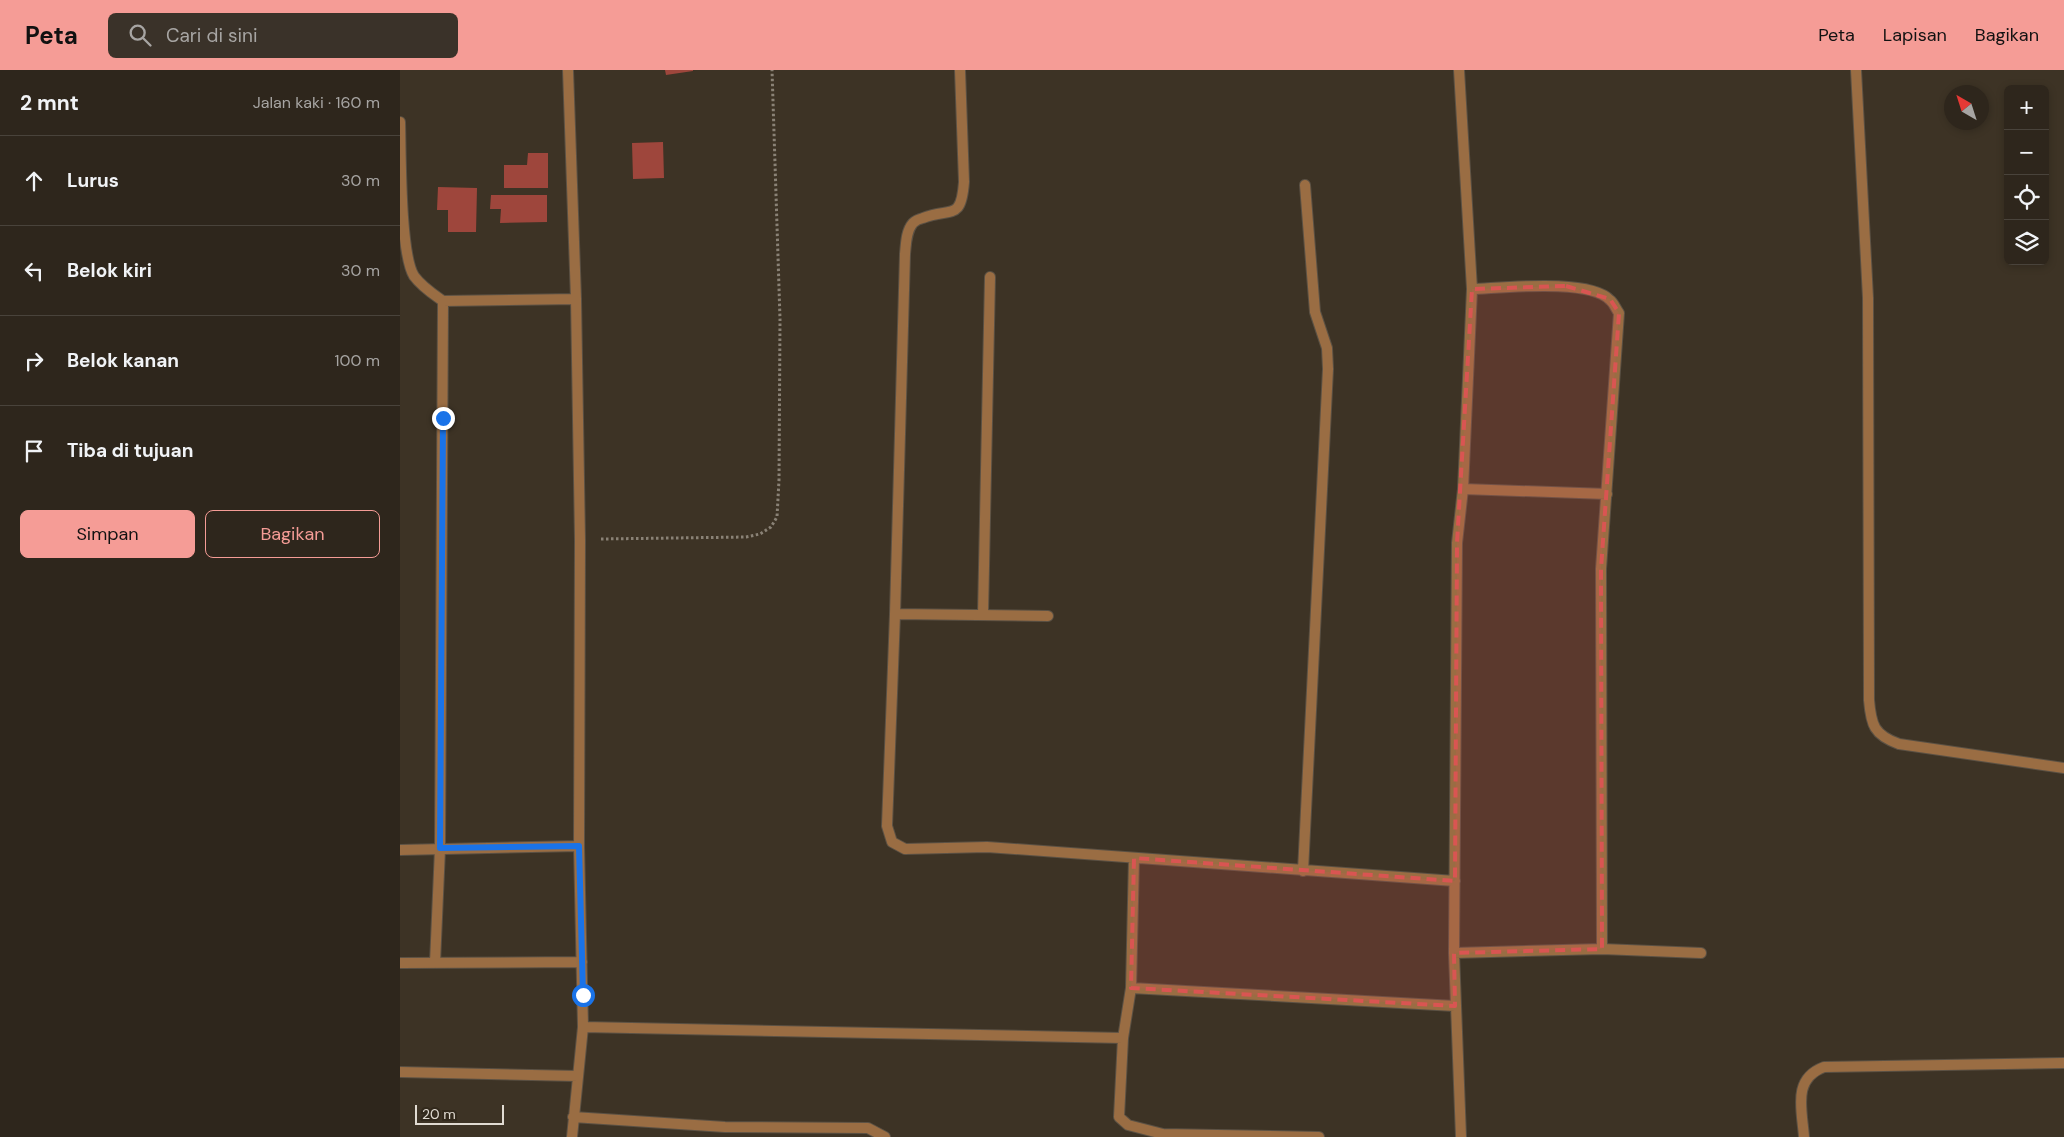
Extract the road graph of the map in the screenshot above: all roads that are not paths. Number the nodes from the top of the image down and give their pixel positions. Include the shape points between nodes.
1 (568, 70) edge
2 (960, 70) edge
3 (1459, 70) edge
4 (1856, 70) edge
5 (400, 122) edge
6 (1305, 185) dead end
7 (990, 278) dead end
8 (1472, 289) junction
9 (576, 299) junction
10 (443, 301) junction
11 (1463, 490) junction
12 (1607, 494) junction
13 (896, 614) junction
14 (983, 615) junction
15 (1048, 616) dead end
16 (2064, 768) edge
17 (579, 846) junction
18 (440, 848) junction
19 (400, 850) edge
20 (1134, 858) junction
21 (1303, 871) junction
22 (1455, 881) junction
23 (1602, 949) junction
24 (1454, 953) junction
25 (1702, 953) dead end
26 (400, 962) edge
27 (582, 962) junction
28 (435, 963) junction
29 (1131, 988) junction
30 (1455, 1006) junction
31 (583, 1027) junction
32 (1123, 1038) junction
33 (2064, 1063) edge
34 (400, 1072) edge
35 (578, 1076) junction
36 (574, 1117) junction
37 (725, 1132) edge
38 (767, 1132) edge
39 (1162, 1136) edge
40 (1265, 1136) edge
41 (572, 1137) edge
42 (885, 1137) edge
43 (1320, 1137) edge
44 (1461, 1137) edge
45 (1804, 1137) edge

1 - 9 street
2 - 13 street via 963,196 953,212 915,221 906,242
3 - 8 street
4 - 16 street via 1868,298 1871,718 1877,732 1899,744
5 - 10 street via 404,242 408,263 413,275
6 - 21 street via 1315,312 1327,348 1328,369
7 - 14 street
8 - 11 street
8 - 12 street via 1566,286 1610,299 1619,313
9 - 10 street
9 - 17 street via 580,540
10 - 18 street
11 - 12 street
11 - 22 street via 1457,543
12 - 23 street via 1601,569
13 - 14 street
13 - 20 street via 887,826 892,842 904,849 986,847
14 - 15 street
17 - 18 street
17 - 27 street
18 - 19 street
18 - 28 street
20 - 21 street
20 - 29 street
21 - 22 street
22 - 24 street
23 - 24 street
23 - 25 street
24 - 30 street
26 - 28 street
27 - 28 street
27 - 31 street
29 - 30 street
29 - 32 street
30 - 44 street
31 - 32 street
31 - 35 street
32 - 39 street via 1119,1117 1128,1125
33 - 45 street via 1824,1067 1806,1078 1802,1088
34 - 35 street
35 - 36 street
36 - 37 street
36 - 41 street
37 - 38 street
38 - 42 street via 868,1128
39 - 40 street
40 - 43 street

